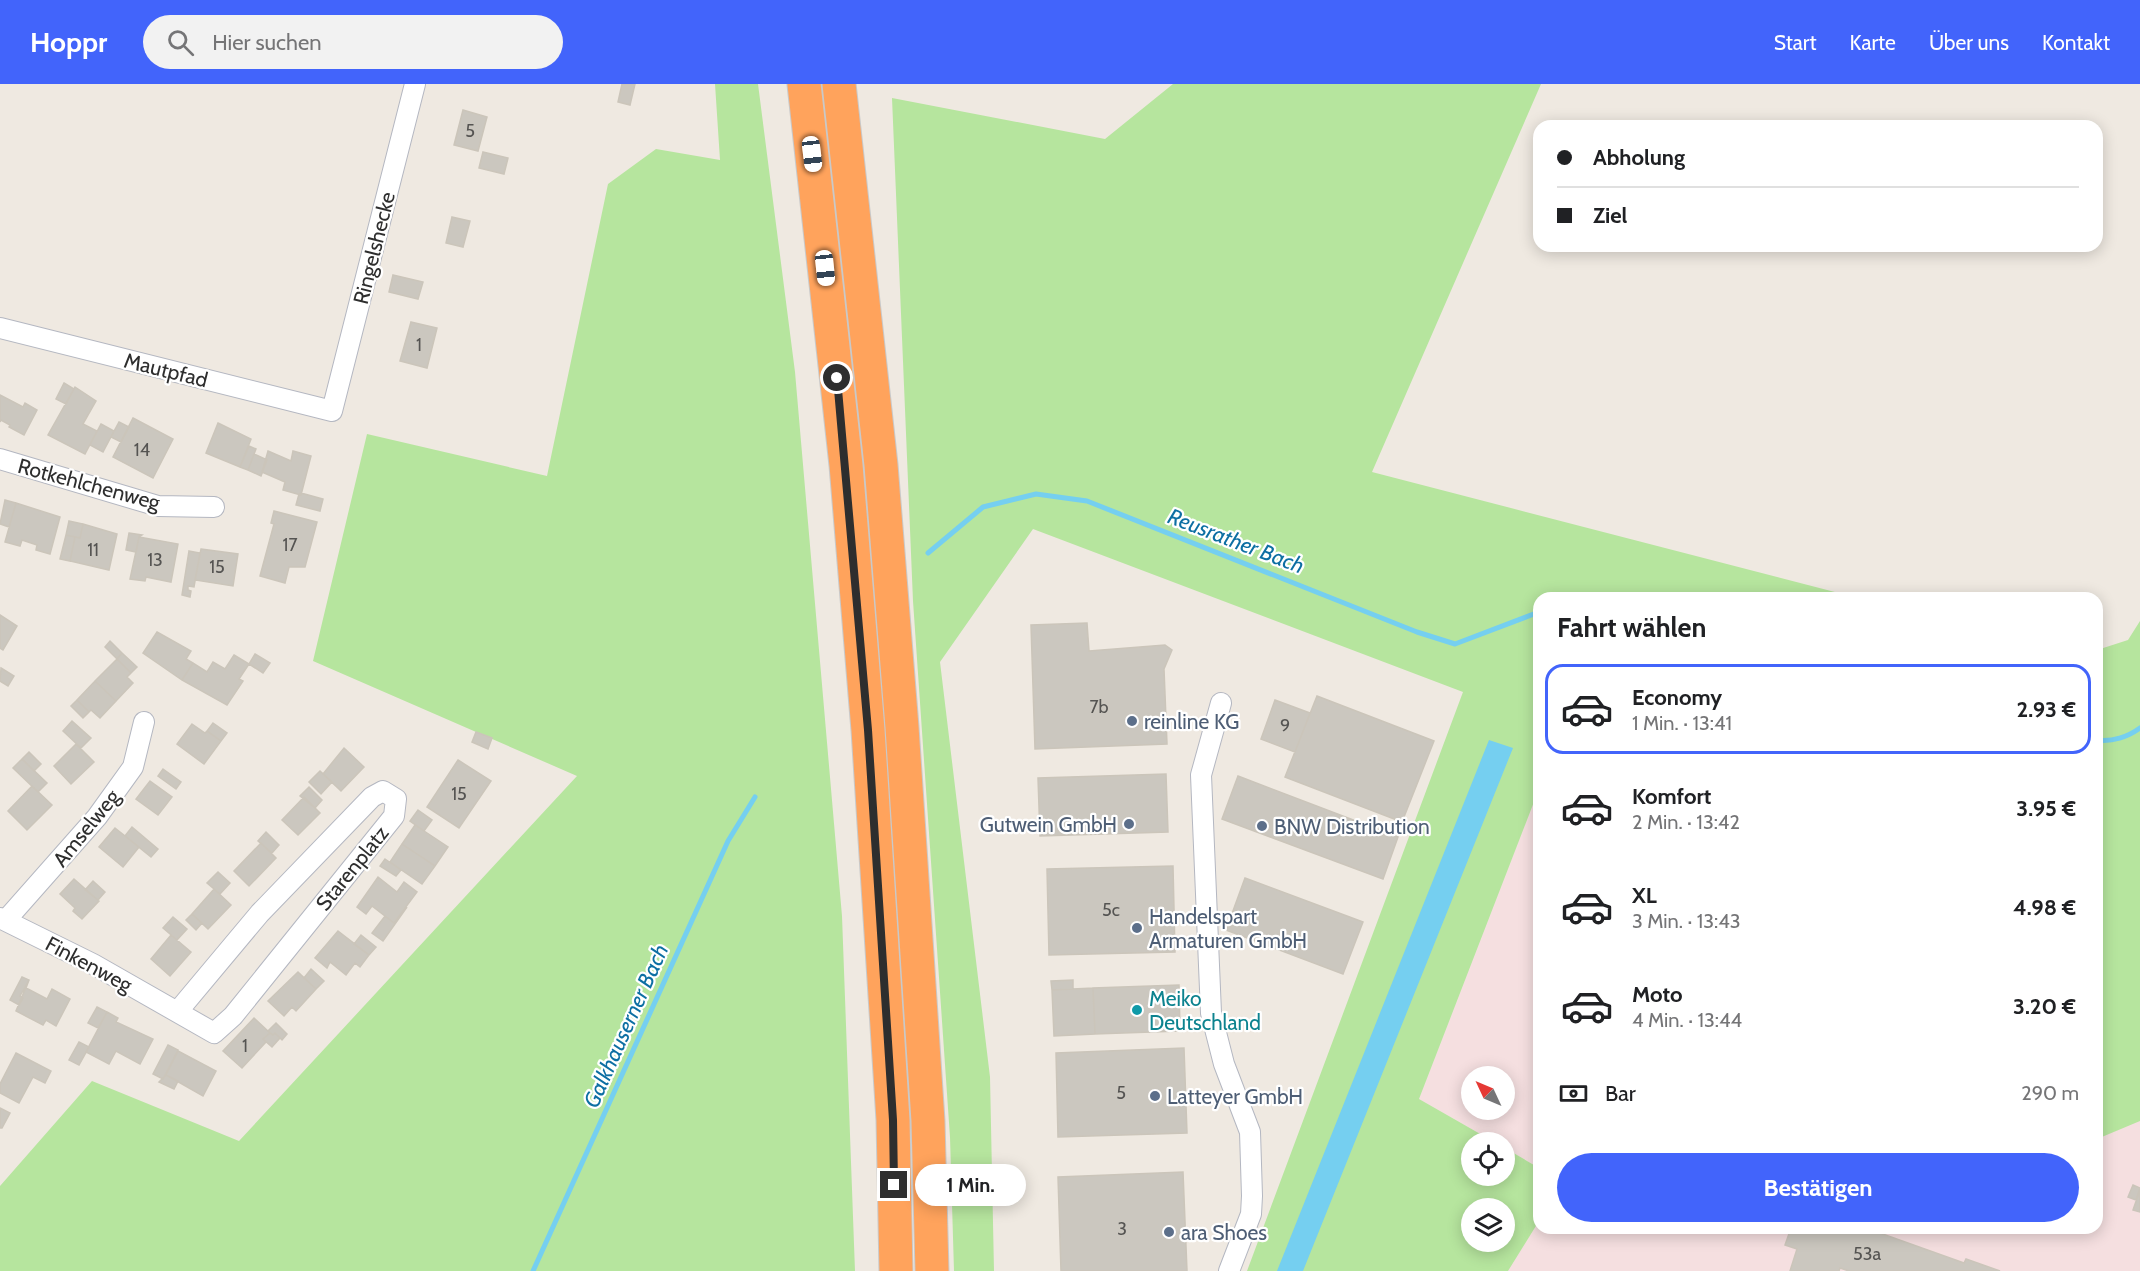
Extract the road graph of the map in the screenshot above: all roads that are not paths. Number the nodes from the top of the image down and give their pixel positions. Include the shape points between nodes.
1 (415, 84) edge
2 (804, 84) edge
3 (839, 84) edge
4 (0, 328) edge
5 (332, 411) joint
6 (0, 459) edge
7 (214, 507) dead end
8 (1221, 704) dead end
9 (144, 722) dead end
10 (3, 919) edge
11 (178, 1011) junction
12 (896, 1271) edge
13 (932, 1271) edge
14 (1229, 1271) edge

1 - 5 street, Ringelshecke
2 - 12 highway via 846,465 868,730 893,1120
3 - 13 highway via 881,465 901,715 928,1121
4 - 5 street, Mautpfad
6 - 7 street, Rotkehlchenweg via 158,506
8 - 14 street via 1201,776 1211,1013 1224,1064 1250,1132 1252,1196 1251,1214
9 - 10 street, Amselweg via 133,767 75,843
10 - 11 street, Finkenweg
11 - 11 street, Starenplatz via 214,1033 233,1016 394,816 396,799 383,791 372,797 260,913

